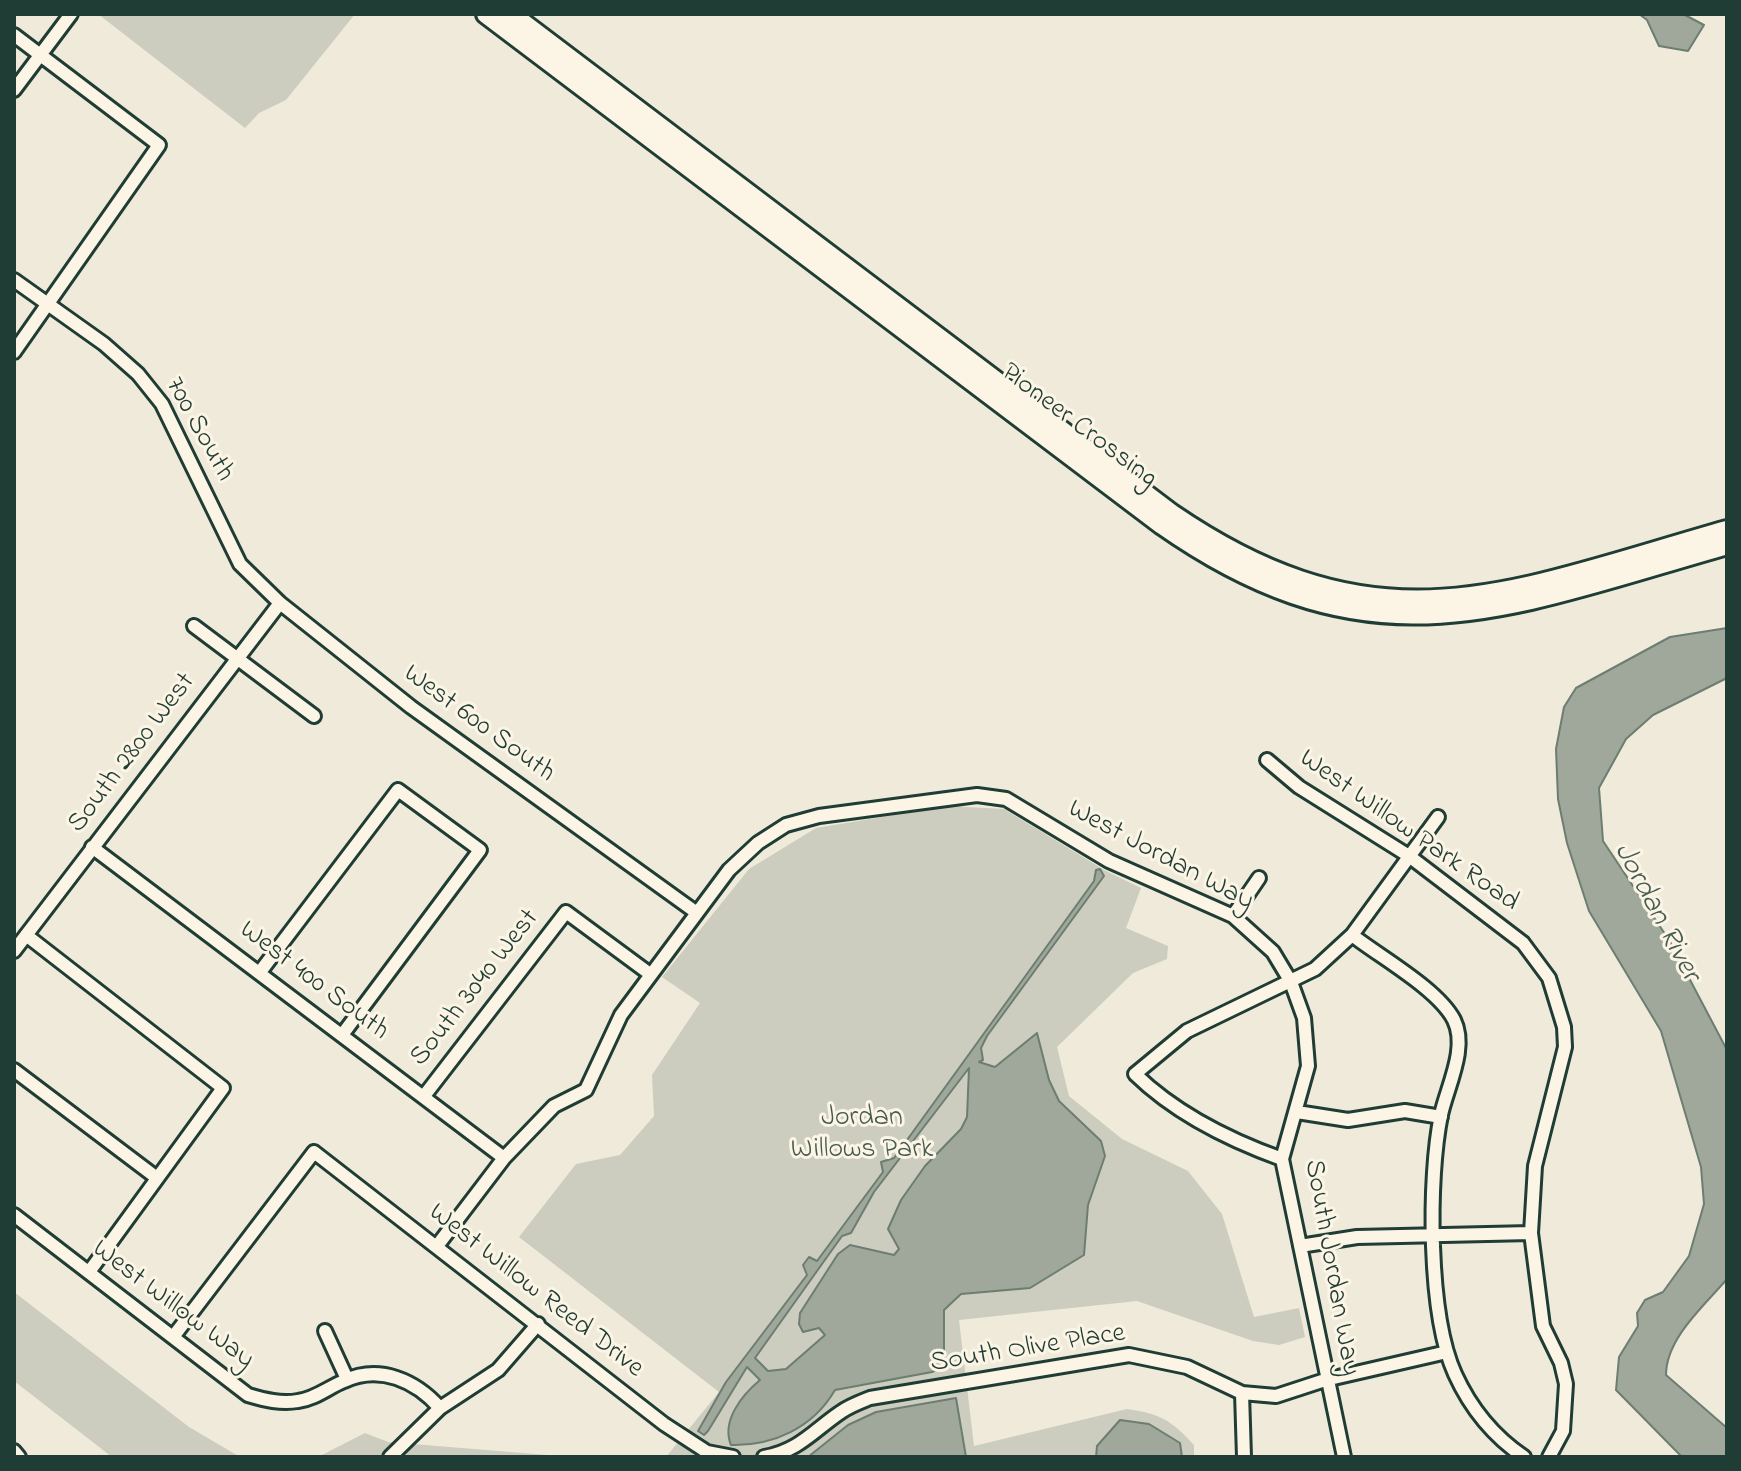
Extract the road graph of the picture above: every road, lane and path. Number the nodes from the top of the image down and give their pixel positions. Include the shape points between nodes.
1 (71, 14) edge
2 (486, 14) edge
3 (511, 14) edge
4 (14, 35) edge
5 (41, 55) junction
6 (14, 90) edge
7 (14, 280) edge
8 (46, 304) junction
9 (14, 352) edge
10 (1727, 530) edge
11 (1727, 545) edge
12 (240, 564) joint
13 (280, 603) junction
14 (194, 626) dead end
15 (237, 658) junction
16 (314, 716) dead end
17 (1267, 760) dead end
18 (1438, 817) dead end
19 (92, 847) junction
20 (1409, 856) junction
21 (1259, 878) dead end
22 (697, 913) junction
23 (1233, 916) junction
24 (26, 935) junction
25 (1352, 935) junction
26 (14, 951) edge
27 (1273, 952) joint
28 (260, 972) junction
29 (650, 974) junction
30 (1291, 982) junction
31 (342, 1035) junction
32 (14, 1070) edge
33 (424, 1096) junction
34 (1297, 1112) junction
35 (1441, 1117) junction
36 (504, 1158) junction
37 (1282, 1159) junction
38 (157, 1178) junction
39 (14, 1215) edge
40 (1531, 1233) junction
41 (1435, 1235) junction
42 (437, 1246) junction
43 (1300, 1246) junction
44 (89, 1272) junction
45 (538, 1324) junction
46 (325, 1331) dead end
47 (173, 1337) junction
48 (1447, 1352) junction
49 (347, 1379) junction
50 (1325, 1380) junction
51 (1242, 1393) junction
52 (440, 1408) junction
53 (14, 1451) edge
54 (19, 1457) edge
55 (390, 1457) edge
56 (733, 1457) edge
57 (764, 1457) edge
58 (1244, 1457) edge
59 (1344, 1457) edge
60 (1524, 1457) edge
61 (1549, 1457) edge

1 - 5 street
2 - 11 highway, Pioneer Crossing via 1162,525 1245,577 1326,605 1395,616 1456,615 1529,601
3 - 10 highway, Pioneer Crossing via 1172,514 1215,544 1278,574 1366,598 1455,600 1527,587
4 - 5 street
5 - 6 street
5 - 8 street via 159,145
7 - 8 street, 700 South
8 - 9 street
8 - 12 street, 700 South via 104,344 162,404
12 - 13 street, West 600 South
13 - 15 street, South 2800 West
13 - 22 street, West 600 South via 411,707
14 - 15 street
15 - 16 street
15 - 19 street, South 2800 West
17 - 20 street, West Willow Park Road via 1299,787
18 - 20 street
19 - 24 street, South 2800 West
19 - 28 street, West 400 South
20 - 25 street
20 - 40 street, West Willow Park Road via 1523,943 1549,978 1565,1047 1535,1166
21 - 23 street
22 - 23 street, West Jordan Way via 729,870 786,825 977,795 1006,799 1109,861
22 - 29 street
23 - 27 street, West Jordan Way
24 - 26 street, South 2800 West
24 - 38 street via 223,1088
25 - 30 street via 1315,969
25 - 35 street via 1445,1007 1458,1030
27 - 30 street, South Jordan Way
28 - 31 street, West 400 South
28 - 31 street via 398,790 480,850
29 - 33 street, South 3040 West via 566,912
29 - 36 street via 621,1015 586,1090 554,1106
30 - 34 street, South Jordan Way via 1304,1018 1308,1066
30 - 37 street via 1187,1031 1135,1074 1156,1095 1232,1141
31 - 33 street, West 400 South
32 - 38 street
33 - 36 street, West 400 South
34 - 35 street via 1348,1120 1405,1111
34 - 37 street, South Jordan Way
35 - 41 street via 1433,1174
36 - 42 street
37 - 43 street, South Jordan Way
38 - 44 street
39 - 44 street, West Willow Way
40 - 41 street
40 - 61 street via 1543,1326 1566,1384 1563,1431
41 - 43 street via 1357,1237
41 - 48 street via 1436,1289
42 - 45 street, West Willow Reed Drive
42 - 47 street, West Willow Reed Drive via 314,1152
43 - 50 street, South Jordan Way
44 - 47 street, West Willow Way
45 - 52 street via 498,1370
45 - 56 street, West Willow Reed Drive via 664,1424 707,1452
46 - 49 street
47 - 49 street, West Willow Way via 248,1395 271,1401 300,1401
48 - 50 street, South Olive Place
48 - 60 street via 1480,1416
49 - 52 street, West Willow Way via 394,1376 424,1390
50 - 51 street, South Olive Place via 1276,1396
50 - 59 street, South Jordan Way
51 - 57 street, South Olive Place via 1187,1367 1129,1355 870,1398 841,1412 807,1441
51 - 58 street
52 - 55 street
53 - 54 street

